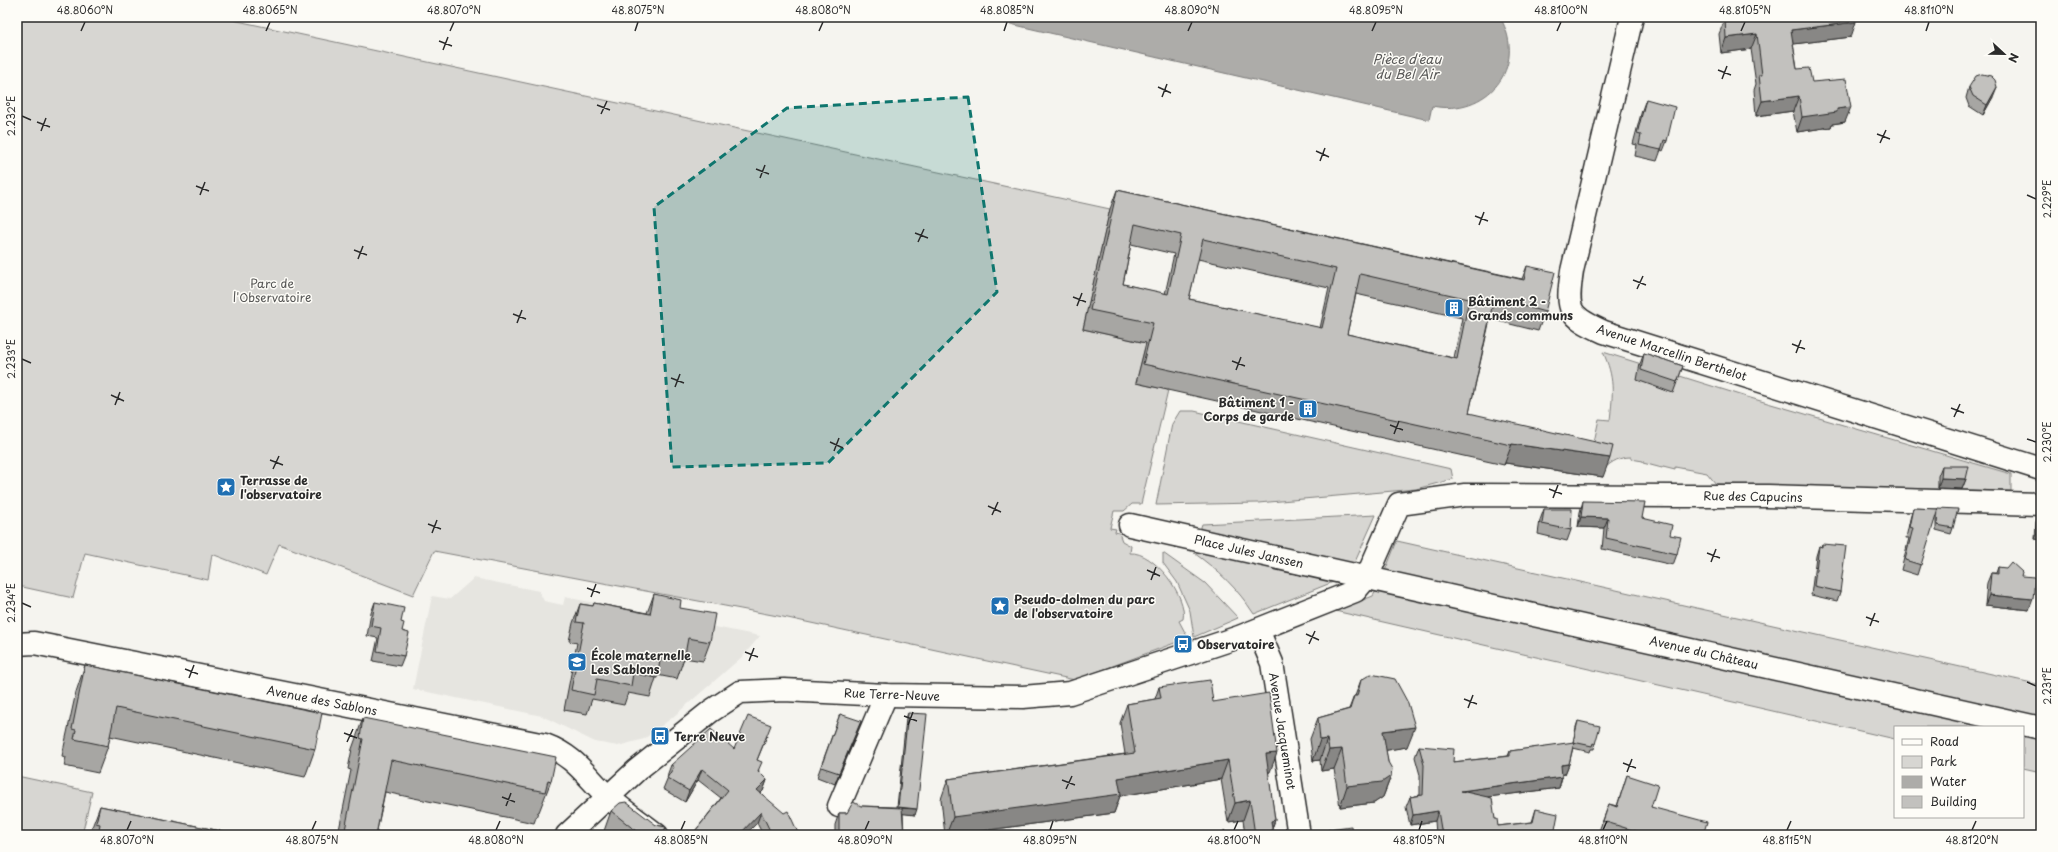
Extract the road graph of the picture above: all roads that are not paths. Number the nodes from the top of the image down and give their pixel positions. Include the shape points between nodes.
1 (1632, 17) edge
2 (2041, 469) edge
3 (2041, 504) edge
4 (1130, 525) dead end
5 (1367, 577) junction
6 (1258, 630) junction
7 (17, 644) edge
8 (886, 695) junction
9 (2041, 728) edge
10 (608, 797) junction
11 (839, 806) dead end
12 (567, 835) edge
13 (657, 835) edge
14 (1299, 835) edge

1 - 2 street, Avenue Marcellin Berthelot via 1572,271 1569,293 1572,312 1580,321 1604,332
3 - 5 street, Rue des Capucins via 1768,496 1465,496 1399,504
4 - 5 street, Place Jules Janssen
5 - 6 street via 1355,591
5 - 9 street, Avenue du Château
6 - 8 street, Rue Terre-Neuve via 1070,693 1023,697
6 - 14 street, Avenue Jacqueminot via 1272,663
7 - 10 street, Avenue des Sablons via 34,643 544,745 558,749 568,756
8 - 10 street, Rue Terre-Neuve via 784,690 740,692 711,711 636,770
8 - 11 street
10 - 12 street, Rue Terre-Neuve
10 - 13 street, Avenue des Sablons

